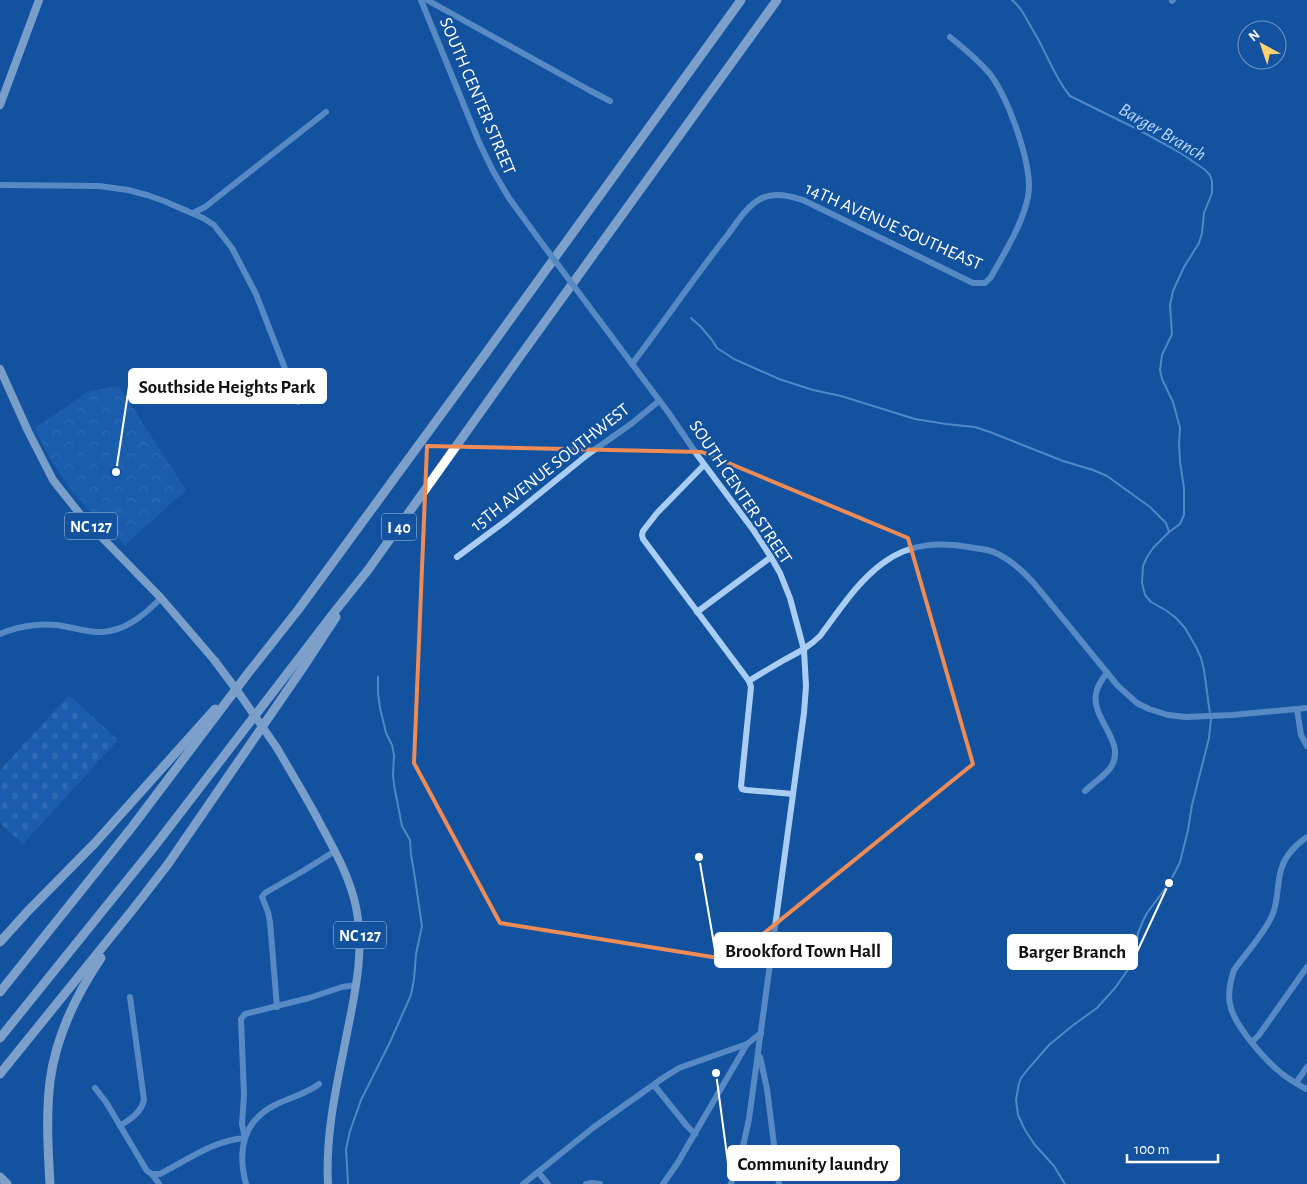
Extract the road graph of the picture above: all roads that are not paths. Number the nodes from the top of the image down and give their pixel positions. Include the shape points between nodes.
1 (38, 0) edge
2 (421, 0) edge
3 (427, 0) edge
4 (741, 0) edge
5 (778, 0) edge
6 (950, 37) dead end
7 (610, 101) dead end
8 (0, 105) edge
9 (326, 112) dead end
10 (0, 185) edge
11 (193, 213) junction
12 (632, 364) junction
13 (0, 369) edge
14 (660, 401) junction
15 (298, 402) dead end
16 (704, 465) junction
17 (457, 557) dead end
18 (771, 557) junction
19 (353, 589) junction
20 (161, 598) junction
21 (697, 612) junction
22 (0, 634) edge
23 (804, 650) junction
24 (249, 672) junction
25 (1106, 673) junction
26 (749, 681) junction
27 (1307, 708) edge
28 (1297, 709) junction
29 (1307, 746) edge
30 (1085, 791) dead end
31 (794, 794) junction
32 (1307, 837) edge
33 (335, 851) junction
34 (42, 896) junction
35 (134, 908) junction
36 (0, 933) edge
37 (0, 942) edge
38 (1307, 967) edge
39 (356, 985) junction
40 (0, 992) edge
41 (130, 998) dead end
42 (277, 1006) junction
43 (761, 1033) junction
44 (0, 1038) edge
45 (1252, 1042) junction
46 (747, 1044) junction
47 (759, 1052) junction
48 (1307, 1067) edge
49 (0, 1074) edge
50 (1296, 1083) junction
51 (319, 1084) dead end
52 (654, 1085) junction
53 (95, 1088) dead end
54 (1306, 1089) edge
55 (120, 1126) junction
56 (695, 1134) junction
57 (245, 1138) junction
58 (538, 1172) junction
59 (152, 1174) junction
60 (0, 1177) edge
61 (7, 1184) edge
62 (50, 1184) edge
63 (159, 1184) edge
64 (246, 1184) edge
65 (328, 1184) edge
66 (523, 1184) edge
67 (548, 1184) edge
68 (586, 1184) edge
69 (600, 1184) edge
70 (663, 1184) edge
71 (731, 1184) edge
72 (779, 1184) edge

1 - 8 main road
2 - 12 street, SOUTH CENTER STREET, bridge via 492,171
3 - 7 street
4 - 24 highway, I 40 via 357,530
5 - 19 highway, I 40
6 - 12 street, 14TH AVENUE SOUTHEAST via 981,64 999,88 1020,143 1028,178 1023,215 991,277 985,283 973,283 803,200 771,195 753,204 744,214
9 - 11 street
10 - 11 street via 108,187 147,195
11 - 15 street via 214,225 240,262 262,305
12 - 14 street, SOUTH CENTER STREET
13 - 20 main road, NC 127 via 53,480 83,518
14 - 16 street, SOUTH CENTER STREET
14 - 17 street, 15TH AVENUE SOUTHWEST
16 - 18 street, SOUTH CENTER STREET
16 - 21 street via 669,500 642,535
18 - 21 street
18 - 23 street, SOUTH CENTER STREET via 790,598
19 - 35 highway via 196,825
19 - 44 highway, I 40 via 148,855
20 - 22 street via 136,620 111,631 41,625
20 - 33 main road, NC 127, bridge via 215,661 277,748
21 - 26 street
23 - 25 street via 820,636 861,583 883,563 920,546 954,544 999,554 1020,569
23 - 26 street
23 - 31 street, SOUTH CENTER STREET via 805,700
24 - 34 highway via 95,843
24 - 40 highway, I 40 via 138,819
25 - 28 street via 1137,703 1168,715 1194,717
25 - 30 street via 1096,690 1095,705 1113,743 1114,758 1106,773
26 - 31 street via 742,789
27 - 28 street
28 - 29 street via 1301,735
31 - 43 street, SOUTH CENTER STREET
32 - 45 street via 1294,847 1284,863 1272,916 1230,980 1231,1009
33 - 39 main road, NC 127 via 353,894 358,922 360,953
33 - 42 street via 262,897 270,922
34 - 36 highway
34 - 37 highway
35 - 49 highway
35 - 62 highway via 80,991 60,1037 48,1102
38 - 45 street
39 - 42 street
39 - 65 main road, NC 127 via 332,1108 327,1154
41 - 55 street via 144,1100 140,1111
42 - 57 street via 245,1014 241,1019 242,1124
43 - 46 street
43 - 47 street, SOUTH CENTER STREET
45 - 50 street via 1279,1072
46 - 52 street via 679,1068
46 - 56 street
47 - 71 street, SOUTH CENTER STREET via 746,1133
47 - 72 street
48 - 50 street
50 - 54 street
51 - 57 street via 261,1113
52 - 56 street
52 - 58 street
53 - 55 street
55 - 59 street
56 - 70 street
57 - 59 street via 216,1145 160,1174
57 - 64 street via 242,1161
58 - 66 street
58 - 67 street
59 - 63 street
60 - 61 highway
68 - 69 street

